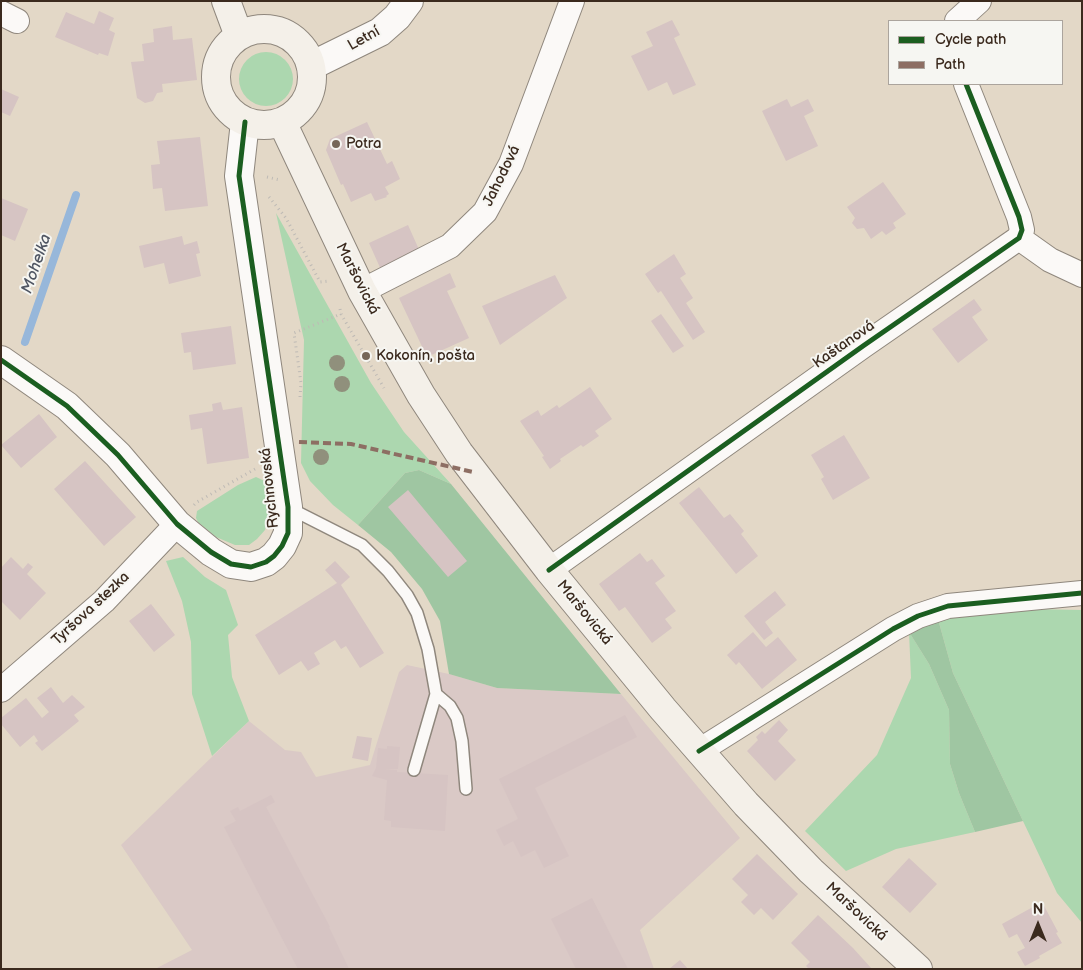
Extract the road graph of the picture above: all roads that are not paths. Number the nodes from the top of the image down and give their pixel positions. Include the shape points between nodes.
1 (226, 1) edge
2 (409, 1) edge
3 (572, 1) edge
4 (979, 1) edge
5 (957, 20) edge
6 (239, 36) junction
7 (312, 66) junction
8 (966, 85) edge
9 (245, 122) junction
10 (282, 122) junction
11 (1019, 238) junction
12 (1082, 275) edge
13 (362, 291) junction
14 (1, 360) edge
15 (288, 507) junction
16 (177, 524) junction
17 (549, 570) junction
18 (1082, 593) edge
19 (1, 690) edge
20 (436, 694) junction
21 (700, 750) junction
22 (414, 770) dead end
23 (466, 789) dead end
24 (918, 969) edge

1 - 6 main road
2 - 7 street, Letní via 398,17 380,32
3 - 13 street, Jahodová via 511,164 484,212 450,246
4 - 5 street
6 - 7 main road via 264,29 277,31 299,43
6 - 9 main road via 220,58 217,88 223,102
7 - 10 main road via 313,83 307,99 297,113
8 - 11 street via 1019,217 1022,230
9 - 10 main road via 264,125
9 - 15 street, Rychnovská via 239,176
10 - 13 main road, Maršovická
11 - 12 street via 1050,260
11 - 17 street, Kaštanová
13 - 17 main road, Maršovická via 421,395 459,453
14 - 16 street, Rychnovská via 67,406 118,455
15 - 16 street, Rychnovská via 288,533 282,546 266,562 251,567 231,564
15 - 20 lane via 362,545 407,595 417,613 428,649
16 - 19 street, Tyršova stezka via 104,601
17 - 21 main road, Maršovická
18 - 21 street via 948,606 918,616
20 - 22 lane
20 - 23 lane via 450,706 457,718
21 - 24 main road, Maršovická via 746,804 805,864

